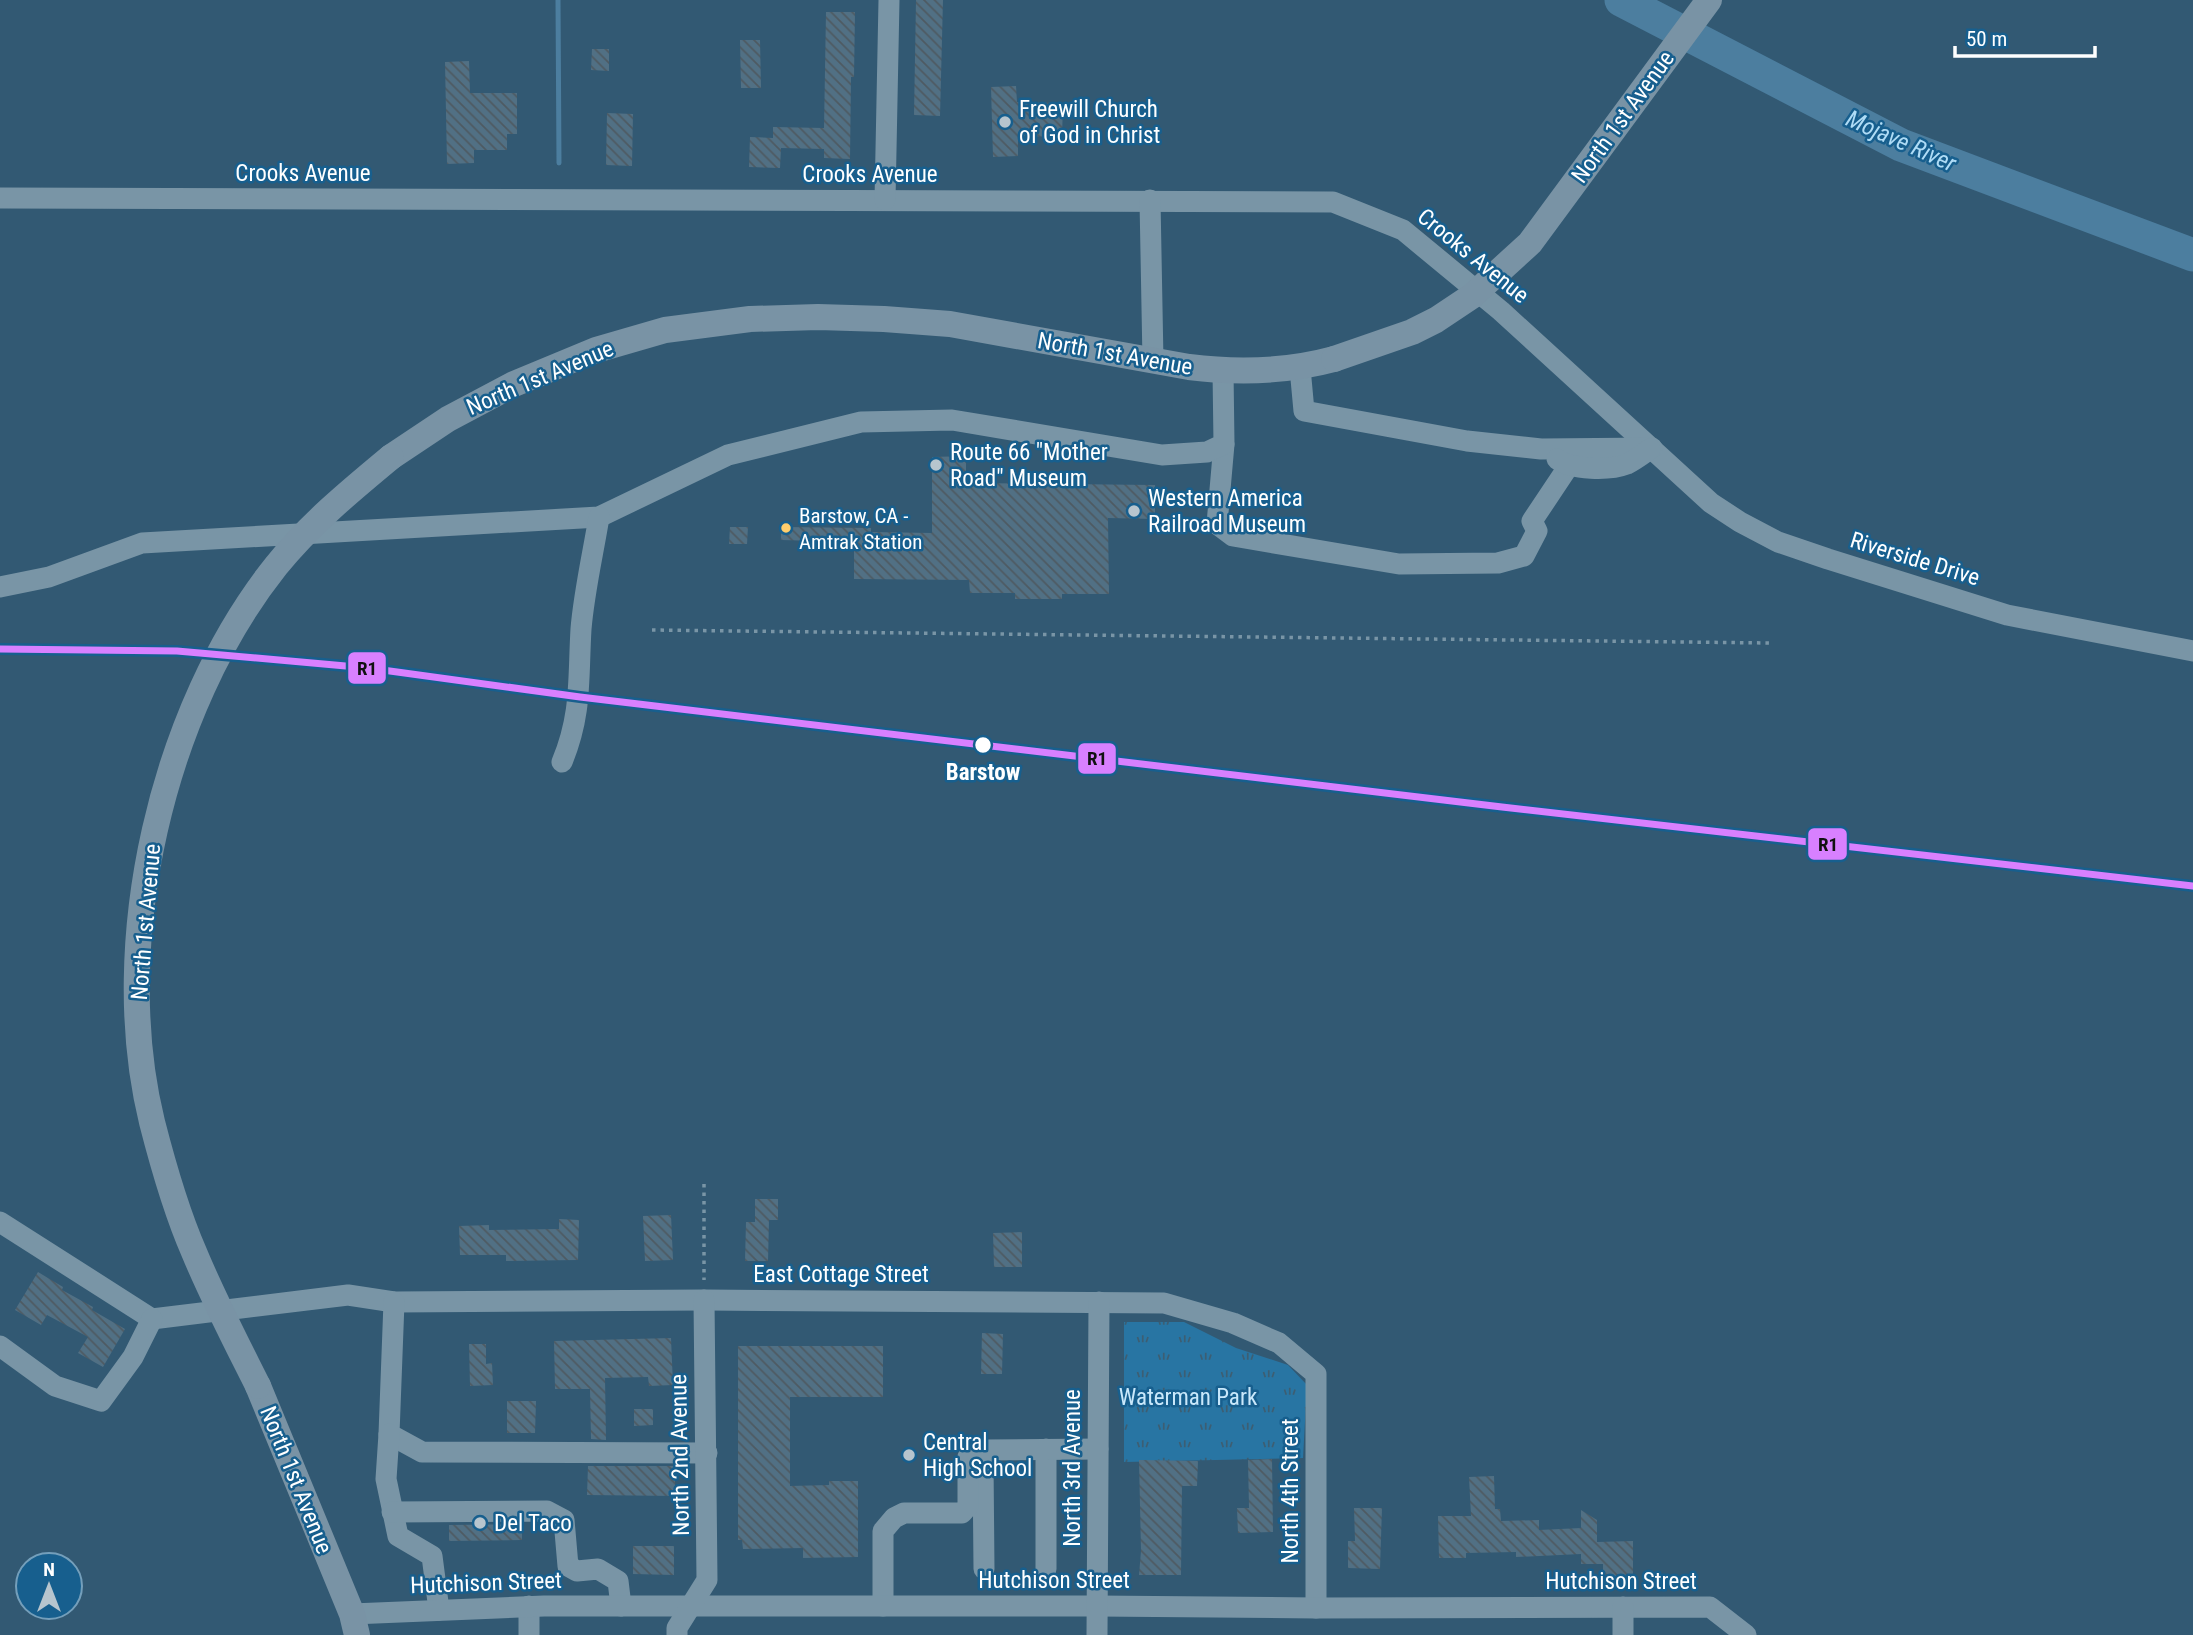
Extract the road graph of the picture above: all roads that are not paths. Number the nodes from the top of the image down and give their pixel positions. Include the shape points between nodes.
1 (889, 0) edge
2 (1709, 0) edge
3 (0, 198) edge
4 (885, 200) junction
5 (1150, 200) junction
6 (1153, 361) junction
7 (1300, 368) junction
8 (1223, 371) junction
9 (1224, 444) junction
10 (1652, 448) junction
11 (1541, 449) junction
12 (1568, 467) junction
13 (599, 517) junction
14 (0, 587) edge
15 (2193, 651) edge
16 (562, 762) dead end
17 (0, 1222) edge
18 (704, 1300) junction
19 (394, 1302) junction
20 (1099, 1302) junction
21 (152, 1319) junction
22 (0, 1346) edge
23 (1316, 1374) joint
24 (389, 1434) junction
25 (1045, 1449) junction
26 (1098, 1449) junction
27 (982, 1450) junction
28 (706, 1453) junction
29 (393, 1512) junction
30 (984, 1569) dead end
31 (1046, 1569) dead end
32 (529, 1606) junction
33 (621, 1606) junction
34 (692, 1606) junction
35 (883, 1606) junction
36 (1097, 1606) junction
37 (1623, 1607) junction
38 (1316, 1608) junction
39 (439, 1611) junction
40 (354, 1625) edge
41 (529, 1635) edge
42 (677, 1635) edge
43 (1097, 1635) edge
44 (1623, 1635) edge
45 (1746, 1635) edge

1 - 4 street
2 - 7 main road, North 1st Avenue, bridge via 1530,243 1472,296 1412,332
3 - 4 street, Crooks Avenue
4 - 5 street, Crooks Avenue
5 - 6 street
5 - 10 street, Crooks Avenue via 1332,202 1403,230 1501,310
6 - 8 main road, North 1st Avenue
6 - 40 main road, North 1st Avenue, bridge via 923,322 750,319 665,330 584,355 514,384 448,419 391,457 331,506 303,536 276,566 226,639 189,718 153,837 138,960 141,1057 152,1120 194,1251 258,1386
7 - 8 main road, North 1st Avenue
7 - 11 street via 1304,411
8 - 9 street
9 - 12 street via 1217,524 1233,536 1399,564 1498,564 1524,556 1537,531 1532,521
9 - 13 street via 1206,452 1162,455 952,420 861,422 729,455
10 - 11 street
10 - 12 street via 1625,464
10 - 15 street, Riverside Drive via 1711,503 1778,541 2007,615
11 - 12 street
13 - 14 street via 142,543 49,577
13 - 16 street via 582,627 580,697 573,737
17 - 21 street
18 - 19 street, East Cottage Street
18 - 20 street, East Cottage Street
18 - 28 street, North 2nd Avenue
19 - 21 street, East Cottage Street via 348,1295
19 - 24 street
20 - 23 street, East Cottage Street via 1164,1303 1233,1323 1279,1343
20 - 26 street, North 3rd Avenue
21 - 22 street via 133,1357 101,1401 55,1386
23 - 38 street, North 4th Street
24 - 28 street via 422,1452
24 - 29 street via 386,1479
25 - 26 street
25 - 27 street
25 - 31 street
26 - 36 street, North 3rd Avenue
27 - 30 street
27 - 35 street via 968,1457 968,1506 962,1513 904,1513 883,1531
28 - 34 street, North 2nd Avenue via 707,1580
29 - 33 street via 547,1511 564,1520 568,1566 578,1571 598,1569 618,1581
29 - 39 street via 398,1536 432,1556
32 - 33 street, Hutchison Street
32 - 39 street, Hutchison Street
32 - 41 street
33 - 34 street, Hutchison Street
34 - 35 street, Hutchison Street
34 - 42 street, North 2nd Avenue
35 - 36 street, Hutchison Street
36 - 38 street, Hutchison Street
36 - 43 street, North 3rd Avenue
37 - 38 street, Hutchison Street
37 - 44 street
37 - 45 street, Hutchison Street via 1710,1607
39 - 40 street, Hutchison Street

